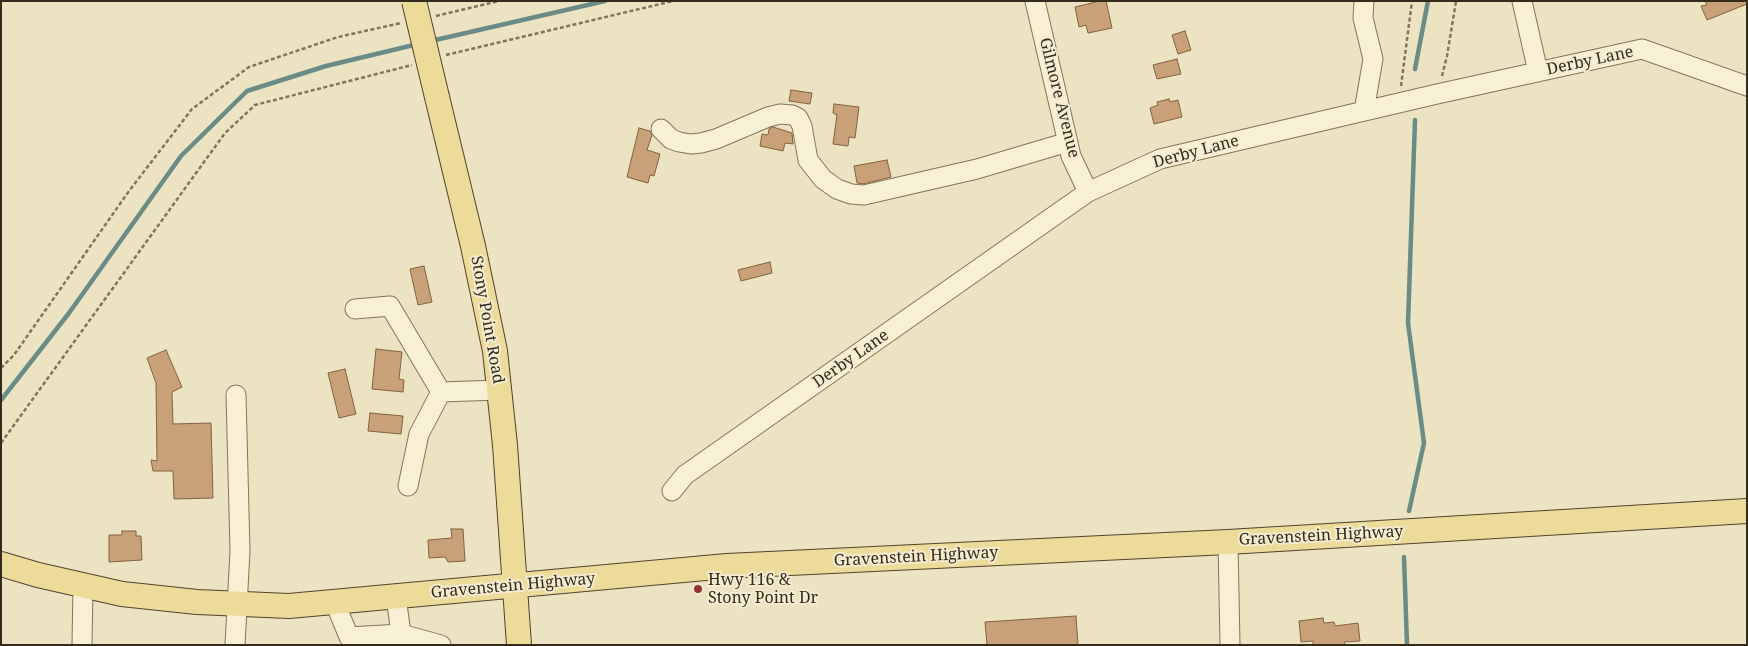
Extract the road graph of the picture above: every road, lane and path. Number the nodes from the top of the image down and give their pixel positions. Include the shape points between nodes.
1 (499, 1) edge
2 (673, 1) edge
3 (1035, 1) edge
4 (1364, 1) edge
5 (1412, 1) edge
6 (1456, 1) edge
7 (1522, 1) edge
8 (422, 9) edge
9 (402, 23) dead end
10 (443, 56) dead end
11 (416, 64) dead end
12 (1538, 72) junction
13 (1747, 86) edge
14 (1437, 94) junction
15 (1399, 103) junction
16 (1364, 111) junction
17 (661, 128) dead end
18 (1068, 142) junction
19 (1088, 192) junction
20 (355, 309) dead end
21 (1, 368) edge
22 (500, 390) junction
23 (441, 392) junction
24 (236, 395) dead end
25 (1, 443) edge
26 (408, 486) dead end
27 (672, 491) dead end
28 (1747, 511) edge
29 (1228, 542) junction
30 (1, 564) edge
31 (83, 585) junction
32 (515, 586) junction
33 (396, 597) junction
34 (335, 603) junction
35 (237, 604) junction
36 (397, 640) edge
37 (82, 645) edge
38 (235, 645) edge
39 (441, 645) edge
40 (519, 645) edge
41 (1230, 645) edge

1 - 8 path via 475,7
2 - 10 path
3 - 18 street, Gilmore Avenue
4 - 16 street via 1363,18 1373,58
5 - 15 path
6 - 14 path
7 - 12 street
8 - 22 main road, Stony Point Road, bridge via 437,97 487,304
9 - 21 path via 338,38 249,67 192,109
11 - 25 path via 255,104 225,133
12 - 13 street, Derby Lane via 1642,49
12 - 14 street, Derby Lane
14 - 15 street, Derby Lane
15 - 16 street, Derby Lane
16 - 19 street, Derby Lane via 1160,159
17 - 18 street via 671,139 679,142 702,143 768,117 792,115 802,126 808,160 823,179 837,189 864,195 976,169
18 - 19 street, Gilmore Avenue
19 - 27 street, Derby Lane via 686,475
20 - 23 street via 390,306
22 - 23 street
22 - 32 main road, Stony Point Road
23 - 26 street via 419,434
24 - 35 street via 240,551
28 - 29 main road, Gravenstein Highway
29 - 32 main road, Gravenstein Highway via 728,566
29 - 41 street
30 - 31 main road, Gravenstein Highway
31 - 35 main road, Gravenstein Highway via 122,594
31 - 37 street
32 - 33 main road, Gravenstein Highway
32 - 40 main road, Stony Point Road
33 - 34 main road, Gravenstein Highway
33 - 36 street
34 - 35 main road, Gravenstein Highway via 289,606
34 - 36 street via 349,638
35 - 38 street
36 - 39 street

